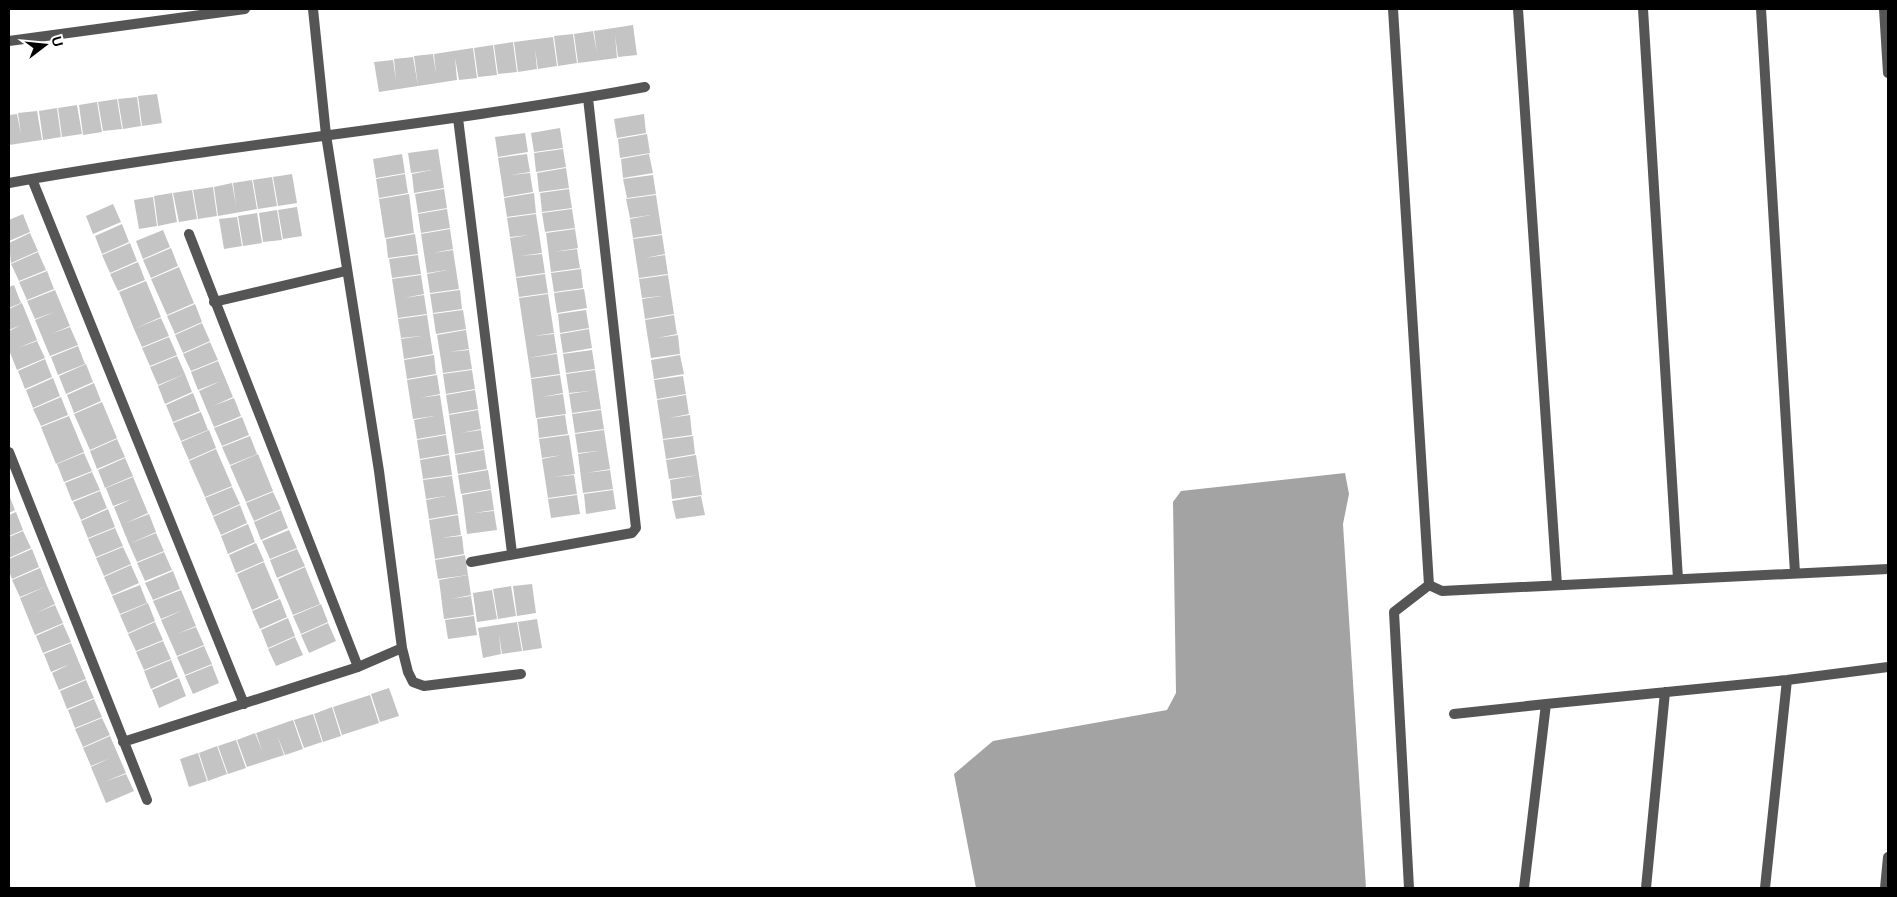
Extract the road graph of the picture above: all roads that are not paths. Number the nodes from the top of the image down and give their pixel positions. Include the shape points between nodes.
1 (245, 9) edge
2 (313, 9) edge
3 (1393, 9) edge
4 (1518, 9) edge
5 (1643, 9) edge
6 (1761, 9) edge
7 (1884, 9) edge
8 (9, 40) edge
9 (1888, 73) edge
10 (645, 87) dead end
11 (588, 98) junction
12 (458, 118) junction
13 (326, 135) junction
14 (32, 179) junction
15 (9, 183) edge
16 (189, 234) dead end
17 (346, 271) junction
18 (214, 302) junction
19 (9, 452) edge
20 (512, 553) junction
21 (471, 562) dead end
22 (1888, 569) edge
23 (1795, 573) junction
24 (1678, 579) junction
25 (1429, 585) junction
26 (1557, 585) junction
27 (402, 648) junction
28 (358, 666) junction
29 (1888, 667) edge
30 (521, 674) dead end
31 (1787, 680) junction
32 (1665, 692) junction
33 (244, 704) junction
34 (1546, 704) junction
35 (1454, 714) dead end
36 (123, 742) junction
37 (147, 800) dead end
38 (1888, 857) edge
39 (1408, 888) edge
40 (1524, 888) edge
41 (1646, 888) edge
42 (1765, 888) edge
43 (1885, 888) edge

1 - 8 street
2 - 13 street
3 - 25 street
4 - 26 street
5 - 24 street
6 - 23 street
7 - 9 street
10 - 11 street
11 - 12 street
11 - 20 street via 636,528 632,533
12 - 13 street
12 - 20 street
13 - 14 street
13 - 17 street
14 - 15 street
14 - 33 street
16 - 18 street
17 - 18 street
17 - 27 street via 379,471
18 - 28 street
19 - 36 street
20 - 21 street
22 - 23 street
23 - 24 street
24 - 26 street
25 - 26 street via 1442,591
25 - 39 street via 1394,612
27 - 28 street
27 - 30 street via 408,672 414,682 424,686
28 - 33 street
29 - 31 street
31 - 32 street
31 - 42 street
32 - 34 street
32 - 41 street
33 - 36 street
34 - 35 street
34 - 40 street
36 - 37 street
38 - 43 street

